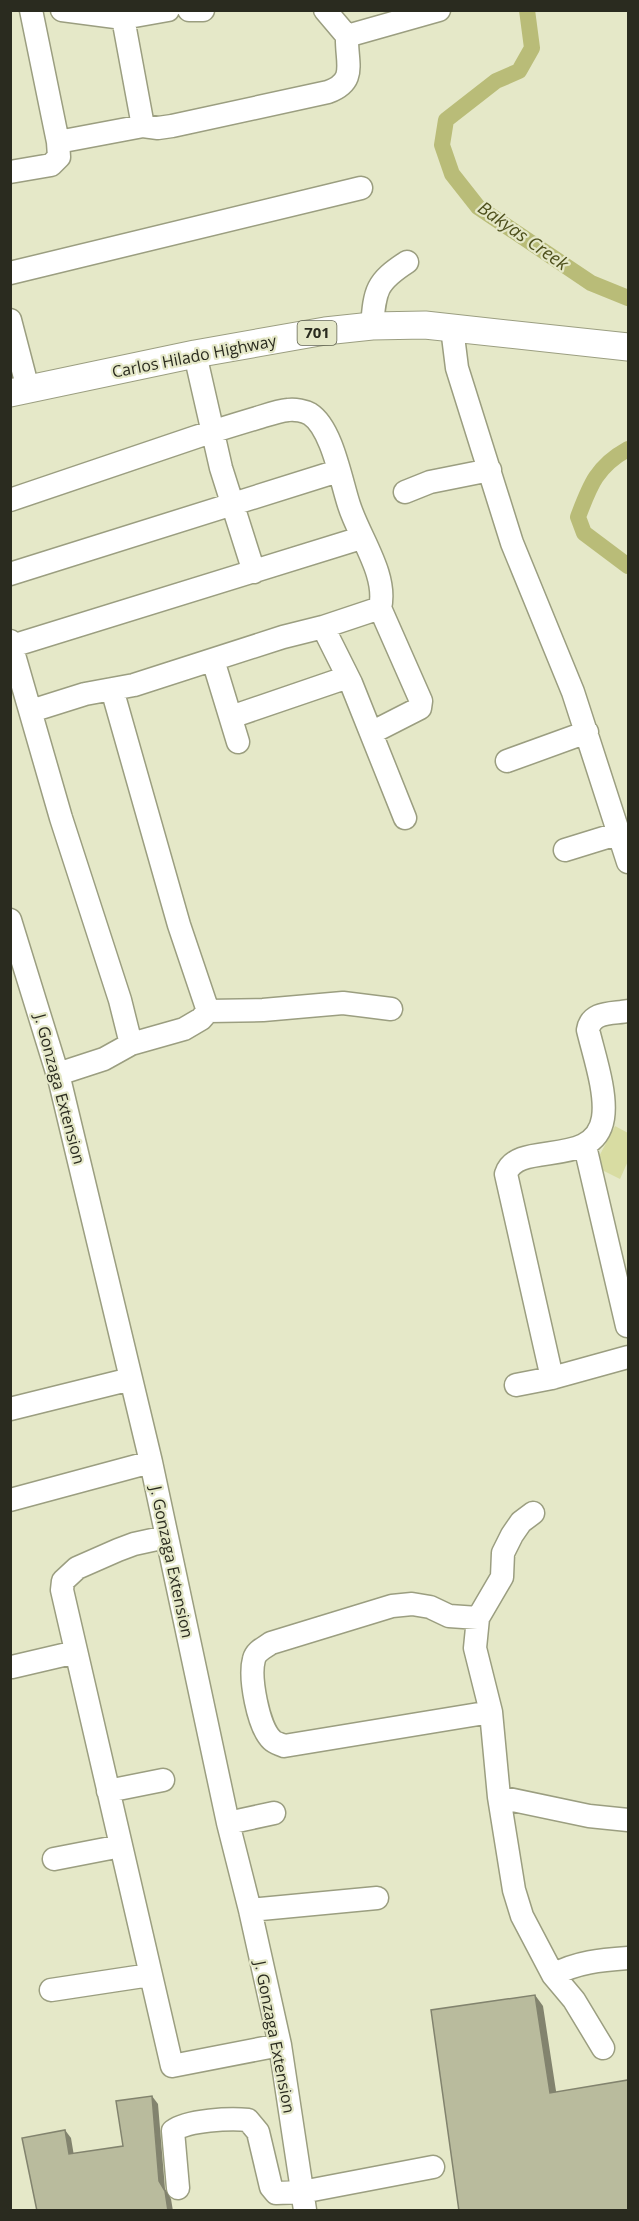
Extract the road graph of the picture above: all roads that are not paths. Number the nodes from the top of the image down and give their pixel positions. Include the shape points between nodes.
1 (31, 10) edge
2 (62, 10) edge
3 (168, 10) edge
4 (189, 10) edge
5 (204, 10) edge
6 (325, 10) edge
7 (439, 10) edge
8 (123, 18) junction
9 (348, 36) junction
10 (143, 126) junction
11 (58, 142) junction
12 (10, 172) edge
13 (361, 188) dead end
14 (407, 262) dead end
15 (10, 273) edge
16 (10, 320) edge
17 (372, 326) junction
18 (452, 328) junction
19 (628, 347) edge
20 (195, 354) junction
21 (19, 391) edge
22 (214, 431) junction
23 (490, 470) junction
24 (338, 471) junction
25 (405, 492) dead end
26 (10, 500) edge
27 (233, 504) junction
28 (361, 538) junction
29 (254, 572) junction
30 (10, 574) edge
31 (380, 608) junction
32 (323, 627) junction
33 (11, 644) edge
34 (213, 660) junction
35 (348, 677) junction
36 (112, 689) junction
37 (31, 711) junction
38 (231, 717) junction
39 (586, 732) junction
40 (371, 733) junction
41 (238, 742) dead end
42 (507, 761) dead end
43 (405, 818) dead end
44 (620, 833) junction
45 (565, 850) dead end
46 (628, 862) edge
47 (10, 920) edge
48 (391, 1009) dead end
49 (208, 1011) junction
50 (628, 1011) edge
51 (131, 1044) junction
52 (58, 1074) junction
53 (585, 1146) junction
54 (628, 1325) edge
55 (628, 1358) edge
56 (552, 1378) junction
57 (131, 1379) junction
58 (516, 1385) dead end
59 (10, 1409) edge
60 (150, 1462) junction
61 (10, 1500) edge
62 (533, 1512) dead end
63 (166, 1537) junction
64 (478, 1618) junction
65 (76, 1652) junction
66 (12, 1667) edge
67 (491, 1712) junction
68 (163, 1780) dead end
69 (108, 1791) junction
70 (499, 1797) junction
71 (274, 1813) dead end
72 (628, 1820) edge
73 (228, 1823) junction
74 (121, 1846) junction
75 (54, 1859) dead end
76 (377, 1898) dead end
77 (250, 1910) junction
78 (628, 1958) edge
79 (150, 1975) junction
80 (553, 1975) junction
81 (51, 1990) dead end
82 (280, 2045) junction
83 (603, 2048) dead end
84 (433, 2167) dead end
85 (178, 2188) dead end
86 (304, 2201) edge

1 - 11 street
2 - 8 street
3 - 8 street
4 - 5 street
6 - 9 street
7 - 9 street
8 - 10 street
9 - 10 street via 348,75 340,87 171,126
10 - 11 street
11 - 12 street via 59,157 51,165
13 - 15 street
14 - 17 street via 388,274 378,288
16 - 21 street
17 - 18 main road, Carlos Hilado Highway / 701
17 - 20 main road, Carlos Hilado Highway / 701
18 - 19 main road, Carlos Hilado Highway / 701
18 - 23 street via 457,368
20 - 21 main road, Carlos Hilado Highway / 701
20 - 22 street
22 - 24 street via 281,411 299,410 310,414 327,435
22 - 26 street
22 - 27 street
23 - 25 street via 430,482
23 - 39 street via 512,543
24 - 27 street
24 - 28 street
27 - 29 street
27 - 30 street
28 - 29 street
28 - 31 street via 380,583
29 - 33 street
31 - 32 street
31 - 40 street via 421,706
32 - 34 street
32 - 35 street
33 - 37 street
34 - 36 street
34 - 38 street
35 - 38 street
35 - 40 street
36 - 37 street
36 - 49 street via 179,925
37 - 51 street
38 - 41 street
39 - 42 street
39 - 44 street
40 - 43 street
44 - 45 street
44 - 46 street
47 - 52 street, J. Gonzaga Extension
48 - 49 street via 343,1003
49 - 51 street via 184,1029
50 - 53 street via 595,1017 590,1022 588,1030 604,1105 600,1129
51 - 52 street via 104,1059
52 - 57 street, J. Gonzaga Extension
53 - 54 street
53 - 56 street via 517,1160 506,1174
54 - 55 street via 623,1336
55 - 56 street
56 - 58 street
57 - 59 street
57 - 60 street, J. Gonzaga Extension
60 - 61 street
60 - 63 street, J. Gonzaga Extension
62 - 64 street via 512,1535 503,1554 502,1576
63 - 65 street via 118,1550 77,1568 63,1581
63 - 73 street, J. Gonzaga Extension
64 - 67 street via 475,1648
64 - 67 street via 449,1616 412,1604 392,1606 271,1643 257,1653 253,1677 260,1721 273,1742 284,1746
65 - 66 street
65 - 69 street
67 - 70 street
68 - 69 street
69 - 74 street
70 - 72 street
70 - 80 street via 514,1890 522,1916
71 - 73 street
73 - 77 street, J. Gonzaga Extension
74 - 75 street
74 - 79 street
76 - 77 street
77 - 82 street, J. Gonzaga Extension
78 - 80 street via 589,1961
79 - 81 street
79 - 82 street via 172,2066
80 - 83 street via 574,2000
82 - 86 street, J. Gonzaga Extension
84 - 86 street
85 - 86 street via 174,2130 208,2122 245,2120 258,2132 274,2193

